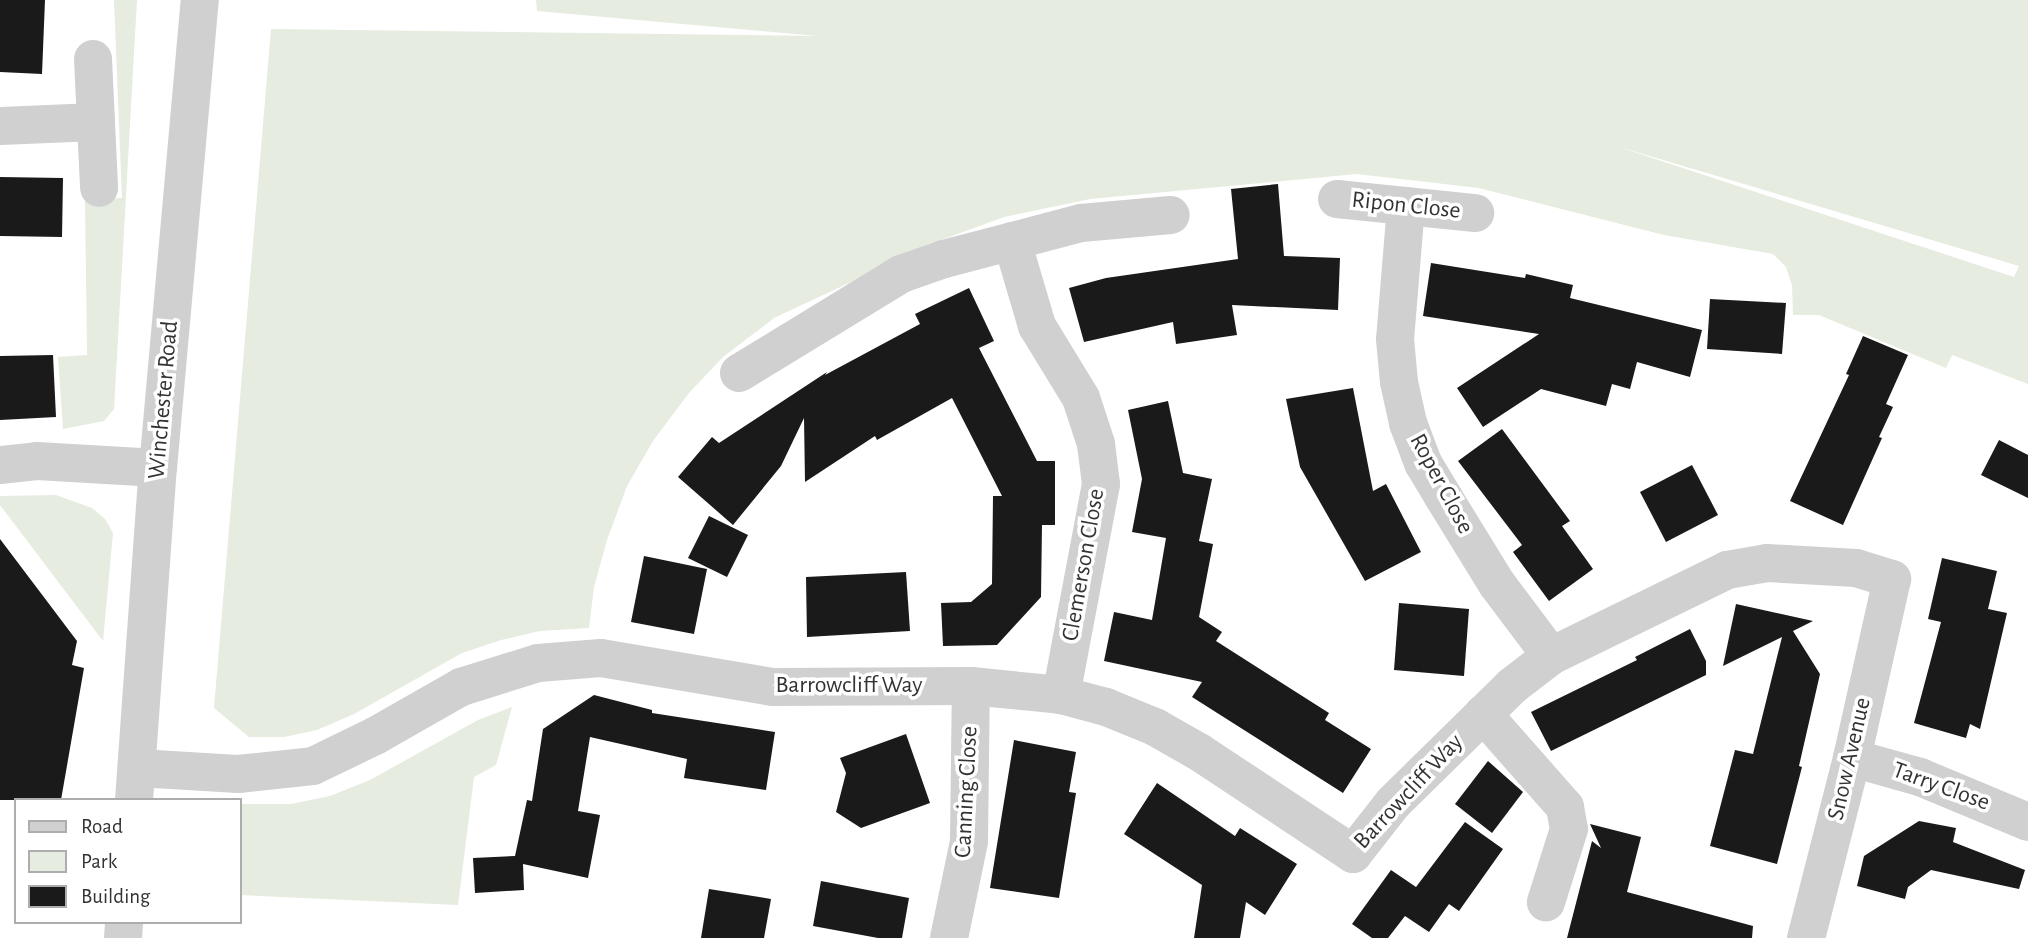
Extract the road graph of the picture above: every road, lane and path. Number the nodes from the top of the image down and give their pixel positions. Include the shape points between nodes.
1 (200, 0) edge
2 (93, 59) dead end
3 (96, 122) junction
4 (0, 126) edge
5 (99, 188) dead end
6 (1337, 199) dead end
7 (1406, 206) junction
8 (1475, 213) dead end
9 (1171, 215) dead end
10 (1012, 242) junction
11 (739, 373) dead end
12 (0, 465) edge
13 (158, 468) junction
14 (1892, 579) joint
15 (1551, 656) junction
16 (971, 687) junction
17 (1061, 695) junction
18 (1483, 715) junction
19 (1852, 758) junction
20 (136, 784) edge
21 (2028, 822) edge
22 (1546, 902) dead end
23 (949, 938) edge
24 (1806, 938) edge

1 - 13 street, Winchester Road
2 - 3 street
3 - 4 street
3 - 5 street
6 - 7 street, Ripon Close
7 - 8 street, Ripon Close
7 - 15 street, Roper Close via 1395,338 1408,423 1423,463 1444,498 1497,584
9 - 10 street via 1081,223
10 - 11 street via 901,274
10 - 17 street, Clemerson Close via 1037,326 1081,398 1096,444 1101,484
12 - 13 street via 37,461
13 - 20 street, Winchester Road
14 - 15 street, Barrowcliff Way via 1821,564 1766,563 1727,570
14 - 19 street, Snow Avenue
15 - 18 street, Barrowcliff Way
16 - 17 street, Barrowcliff Way
16 - 20 street, Barrowcliff Way via 773,687 601,658 538,663 461,687 313,766
16 - 23 street, Canning Close via 969,841
17 - 18 street, Barrowcliff Way via 1155,727 1353,854 1394,803
18 - 22 street, Barrowcliff Way via 1565,807 1569,829
19 - 21 street, Tarry Close via 1920,777
19 - 24 street, Snow Avenue

